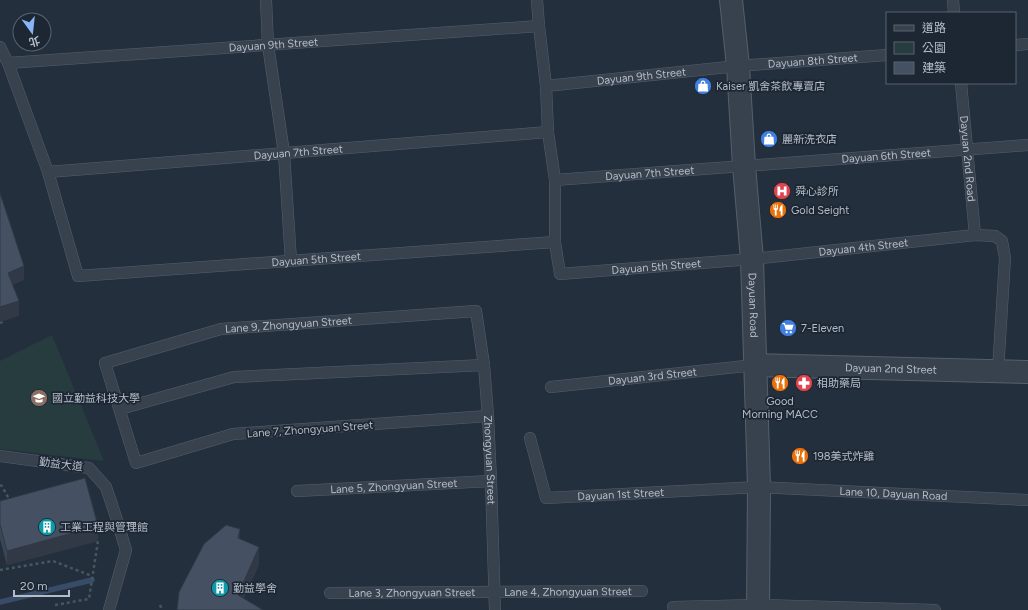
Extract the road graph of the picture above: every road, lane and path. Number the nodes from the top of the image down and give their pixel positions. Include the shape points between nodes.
1 (266, 0) edge
2 (537, 0) edge
3 (731, 0) edge
4 (952, 0) edge
5 (954, 12) edge
6 (539, 26) junction
7 (1028, 44) edge
8 (268, 45) junction
9 (1016, 45) edge
10 (0, 47) edge
11 (886, 56) edge
12 (8, 63) junction
13 (738, 66) junction
14 (961, 84) edge
15 (546, 86) junction
16 (548, 132) junction
17 (1028, 145) edge
18 (968, 150) junction
19 (284, 153) junction
20 (744, 166) junction
21 (48, 172) junction
22 (555, 180) junction
23 (975, 234) junction
24 (555, 242) junction
25 (752, 259) junction
26 (291, 261) junction
27 (476, 311) joint
28 (484, 365) junction
29 (755, 365) junction
30 (998, 371) junction
31 (1028, 372) edge
32 (551, 387) dead end
33 (120, 409) junction
34 (488, 416) junction
35 (530, 438) dead end
36 (0, 456) edge
37 (491, 481) junction
38 (0, 485) edge
39 (759, 487) junction
40 (297, 491) dead end
41 (1028, 500) edge
42 (12, 505) edge
43 (98, 541) edge
44 (0, 570) edge
45 (92, 576) junction
46 (642, 591) dead end
47 (495, 592) junction
48 (330, 593) dead end
49 (55, 605) dead end
50 (160, 606) dead end
51 (673, 607) dead end
52 (758, 607) edge
53 (110, 610) edge
54 (162, 610) edge
55 (495, 610) edge
56 (935, 610) edge

1 - 8 lane
2 - 6 lane
3 - 13 street, Dayuan Road
4 - 5 lane
6 - 8 lane, Dayuan 9th Street
6 - 15 lane
7 - 9 lane
8 - 12 lane, Dayuan 9th Street
8 - 19 lane
10 - 12 lane
11 - 13 lane, Dayuan 8th Street
12 - 21 lane
13 - 15 lane, Dayuan 9th Street
13 - 20 street, Dayuan Road
14 - 18 lane, Dayuan 2nd Road
15 - 16 lane
16 - 19 lane, Dayuan 7th Street
16 - 22 lane
17 - 18 lane, Dayuan 6th Street
18 - 20 lane, Dayuan 6th Street
18 - 23 lane, Dayuan 2nd Road
19 - 21 lane, Dayuan 7th Street
19 - 26 lane
20 - 22 lane, Dayuan 7th Street
20 - 25 street, Dayuan Road
21 - 26 lane, Dayuan 5th Street via 78,276
22 - 24 lane
23 - 25 lane, Dayuan 4th Street
23 - 30 lane, Dayuan 4th Street via 995,236 1002,241 1005,258
24 - 25 lane, Dayuan 5th Street via 560,274
24 - 26 lane, Dayuan 5th Street
25 - 29 street, Dayuan Road
27 - 28 lane, Zhongyuan Street
27 - 33 lane, Lane 9, Zhongyuan Street via 221,329 105,363
28 - 33 lane via 234,377
28 - 34 lane, Zhongyuan Street
29 - 30 street, Dayuan 2nd Street
29 - 32 lane, Dayuan 3rd Street
29 - 39 street, Dayuan Road
30 - 31 street, Dayuan 2nd Street
33 - 34 lane, Lane 7, Zhongyuan Street via 136,462 233,434
34 - 37 lane, Zhongyuan Street
35 - 39 lane, Dayuan 1st Street via 546,498
36 - 53 lane, 勤益大道 via 89,468 106,487 126,550
37 - 40 lane, Lane 5, Zhongyuan Street
37 - 47 lane, Zhongyuan Street
38 - 42 path
39 - 41 lane, Lane 10, Dayuan Road
39 - 52 street, Dayuan Road
43 - 45 path
44 - 45 path via 53,561
45 - 49 path via 89,599
46 - 47 lane, Lane 4, Zhongyuan Street
47 - 48 lane, Lane 3, Zhongyuan Street
47 - 55 lane, Zhongyuan Street
50 - 54 path
51 - 52 lane
52 - 56 lane

